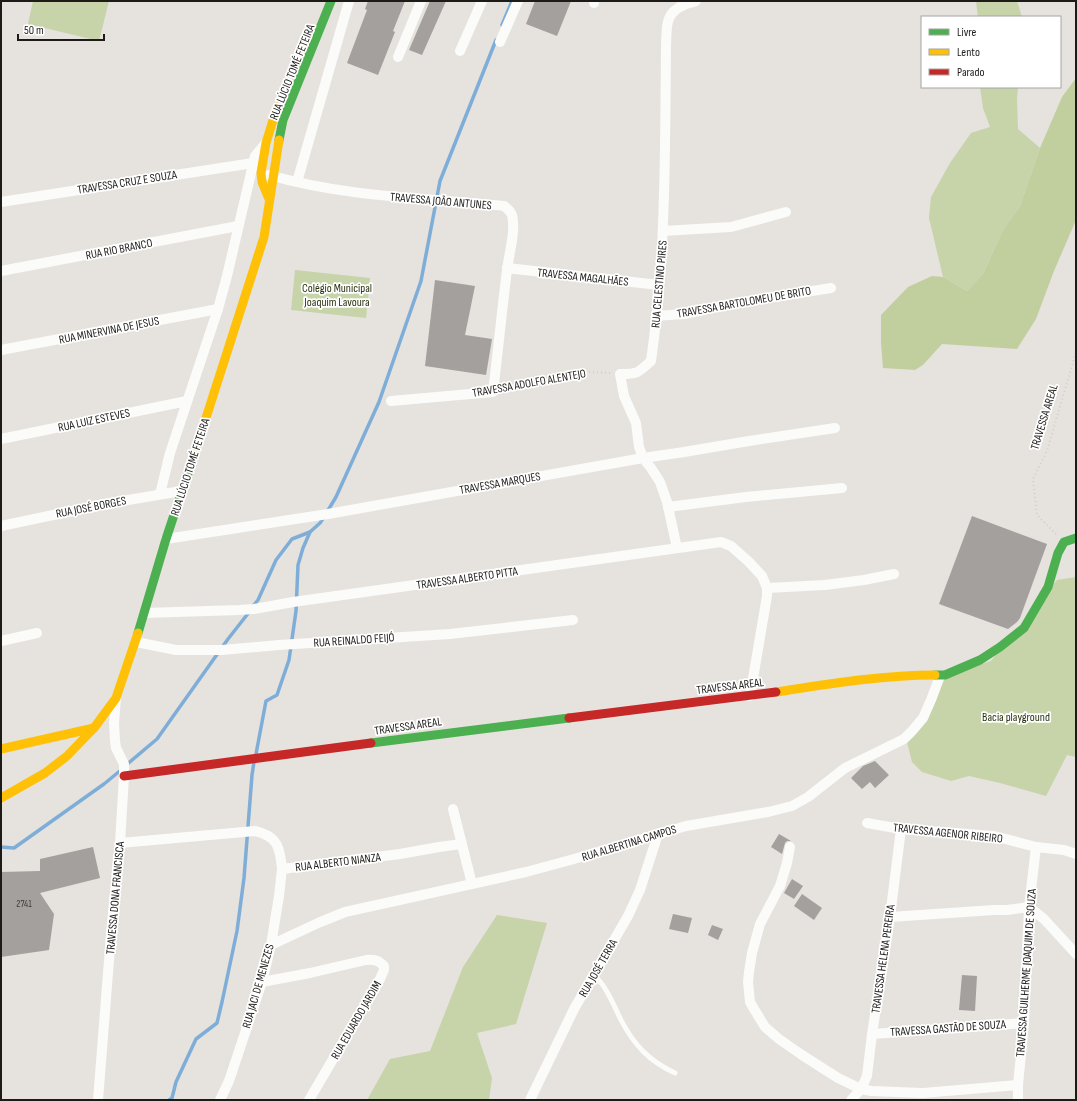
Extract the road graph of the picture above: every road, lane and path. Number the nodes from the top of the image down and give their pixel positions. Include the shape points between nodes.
1 (332, 1) edge
2 (350, 1) edge
3 (421, 1) edge
4 (482, 1) edge
5 (518, 1) edge
6 (696, 1) edge
7 (500, 42) dead end
8 (460, 51) dead end
9 (398, 57) dead end
10 (281, 96) dead end
11 (279, 137) junction
12 (266, 143) junction
13 (253, 163) junction
14 (261, 173) junction
15 (273, 176) junction
16 (297, 182) junction
17 (269, 199) junction
18 (1, 202) edge
19 (786, 212) dead end
20 (238, 226) junction
21 (663, 231) junction
22 (507, 268) junction
23 (1, 271) edge
24 (659, 285) junction
25 (831, 288) dead end
26 (218, 309) junction
27 (656, 316) junction
28 (1, 350) edge
29 (1076, 352) edge
30 (620, 374) junction
31 (493, 392) junction
32 (187, 401) junction
33 (391, 401) dead end
34 (835, 428) dead end
35 (1, 439) edge
36 (643, 458) junction
37 (842, 488) dead end
38 (181, 491) junction
39 (160, 494) junction
40 (668, 507) junction
41 (1, 526) edge
42 (1076, 538) edge
43 (166, 539) junction
44 (1064, 542) junction
45 (677, 548) junction
46 (894, 574) dead end
47 (767, 588) junction
48 (145, 613) junction
49 (573, 620) dead end
50 (37, 633) dead end
51 (1, 641) edge
52 (136, 642) junction
53 (940, 676) junction
54 (750, 696) junction
55 (116, 698) junction
56 (94, 728) junction
57 (1, 750) edge
58 (124, 771) junction
59 (1, 798) edge
60 (453, 809) dead end
61 (867, 823) dead end
62 (901, 829) junction
63 (658, 834) junction
64 (120, 843) junction
65 (461, 844) junction
66 (790, 847) dead end
67 (1036, 847) junction
68 (1076, 854) edge
69 (282, 869) junction
70 (472, 884) junction
71 (1029, 907) junction
72 (890, 917) junction
73 (271, 945) junction
74 (1076, 954) edge
75 (594, 975) junction
76 (262, 982) junction
77 (1024, 1023) junction
78 (872, 1034) junction
79 (675, 1073) dead end
80 (1018, 1086) junction
81 (868, 1093) edge
82 (98, 1100) edge
83 (220, 1100) edge
84 (309, 1100) edge
85 (530, 1100) edge
86 (851, 1100) edge
87 (1018, 1100) edge

1 - 11 main road, RUA LÚCIO TOMÉ FETEIRA via 283,120
2 - 16 street
3 - 9 street
4 - 8 street
5 - 7 street
6 - 21 street, RUA CELESTINO PIRES via 678,8 667,20
10 - 12 main road, RUA LÚCIO TOMÉ FETEIRA
11 - 12 street, RUA LÚCIO TOMÉ FETEIRA
11 - 15 main road, RUA LÚCIO TOMÉ FETEIRA
12 - 13 street, RUA LÚCIO TOMÉ FETEIRA via 255,156
12 - 14 main road, RUA LÚCIO TOMÉ FETEIRA
13 - 18 street, TRAVESSA CRUZ E SOUZA
13 - 20 street, RUA LÚCIO TOMÉ FETEIRA
14 - 15 street, TRAVESSA JOÃO ANTUNES
14 - 17 main road, RUA LÚCIO TOMÉ FETEIRA
15 - 16 street, TRAVESSA JOÃO ANTUNES
15 - 17 main road, RUA LÚCIO TOMÉ FETEIRA
16 - 22 street, TRAVESSA JOÃO ANTUNES via 372,195 504,206 510,210 513,227
17 - 38 main road, RUA LÚCIO TOMÉ FETEIRA via 264,237
19 - 21 street via 731,226
20 - 23 street, RUA RIO BRANCO
20 - 26 street, RUA LÚCIO TOMÉ FETEIRA
21 - 24 street, RUA CELESTINO PIRES
22 - 24 street, TRAVESSA MAGALHÃES
22 - 31 street, TRAVESSA JOÃO ANTUNES
24 - 27 street, RUA CELESTINO PIRES
25 - 27 street, TRAVESSA BARTOLOMEU DE BRITO via 684,314
26 - 28 street, RUA MINERVINA DE JESUS
26 - 32 street, RUA LÚCIO TOMÉ FETEIRA
27 - 30 street, RUA CELESTINO PIRES via 651,361 633,374
29 - 44 path, TRAVESSA AREAL via 1047,451 1033,479 1037,515
30 - 31 path, TRAVESSA ADOLFO ALENTEJO via 590,372
30 - 36 street via 624,396 636,423
31 - 33 street, TRAVESSA ADOLFO ALENTEJO
32 - 35 street, RUA LUIZ ESTEVES
32 - 39 street, RUA LÚCIO TOMÉ FETEIRA
34 - 36 street, TRAVESSA MARQUES
36 - 40 street via 660,482
36 - 43 street, TRAVESSA MARQUES via 328,514
37 - 40 street
38 - 39 street, RUA JOSÉ BORGES
38 - 43 main road, RUA LÚCIO TOMÉ FETEIRA
39 - 41 street, RUA JOSÉ BORGES
40 - 45 street
42 - 44 main road
43 - 48 main road, RUA LÚCIO TOMÉ FETEIRA
44 - 53 main road, TRAVESSA AREAL via 1048,587 1024,628 980,660
45 - 47 street, TRAVESSA ALBERTO PITTA via 721,542 731,546 762,576
45 - 48 street, TRAVESSA ALBERTO PITTA via 254,609
46 - 47 street via 825,585
47 - 54 street
48 - 52 main road, RUA LÚCIO TOMÉ FETEIRA
49 - 52 street, RUA REINALDO FEIJÓ via 450,634 222,650 176,650
50 - 51 street
52 - 55 main road, RUA LÚCIO TOMÉ FETEIRA
53 - 54 main road, TRAVESSA AREAL via 918,675 849,681
53 - 63 street, RUA ALBERTINA CAMPOS via 923,718 904,739 845,768 808,797 792,806 686,826
54 - 58 main road, TRAVESSA AREAL via 241,761
55 - 56 main road, RUA LÚCIO TOMÉ FETEIRA
55 - 58 street, TRAVESSA DONA FRANCISCA via 115,740
56 - 57 main road
56 - 59 main road, RUA LÚCIO TOMÉ FETEIRA via 68,756 45,773
58 - 64 street, TRAVESSA DONA FRANCISCA
60 - 65 street
61 - 62 street, TRAVESSA AGENOR RIBEIRO
62 - 67 street, TRAVESSA AGENOR RIBEIRO via 994,836
62 - 72 street, TRAVESSA HELENA PEREIRA
63 - 70 street, RUA ALBERTINA CAMPOS via 526,872
63 - 75 street, RUA JOSÉ TERRA via 640,890
64 - 69 street, RUA ALBERTO NIANZA via 235,832 264,832 277,843 281,852
64 - 82 street, TRAVESSA DONA FRANCISCA
65 - 69 street, RUA ALBERTO NIANZA
65 - 70 street
66 - 81 street via 780,886 760,924 752,953 748,982 750,1002 765,1027 779,1039 838,1078
67 - 68 street, TRAVESSA AGENOR RIBEIRO
67 - 71 street, TRAVESSA GUILHERME JOAQUIM DE SOUZA
69 - 73 street, RUA JACI DE MENEZES
70 - 73 street, RUA ALBERTINA CAMPOS via 346,912
71 - 72 street
71 - 74 street via 1044,919
71 - 77 street, TRAVESSA GUILHERME JOAQUIM DE SOUZA
72 - 78 street, TRAVESSA HELENA PEREIRA
73 - 76 street, RUA JACI DE MENEZES
75 - 79 lane via 607,990 638,1046 657,1064
75 - 85 street, RUA JOSÉ TERRA via 574,1009
76 - 83 street, RUA JACI DE MENEZES via 229,1081
76 - 84 street, RUA EDUARDO JARDIM via 373,959 384,966 380,979
77 - 78 street, TRAVESSA GASTÃO DE SOUZA
77 - 80 street, TRAVESSA GUILHERME JOAQUIM DE SOUZA
78 - 81 street, TRAVESSA HELENA PEREIRA via 867,1076
80 - 81 street via 922,1093
80 - 87 street, TRAVESSA GUILHERME JOAQUIM DE SOUZA
81 - 86 street

